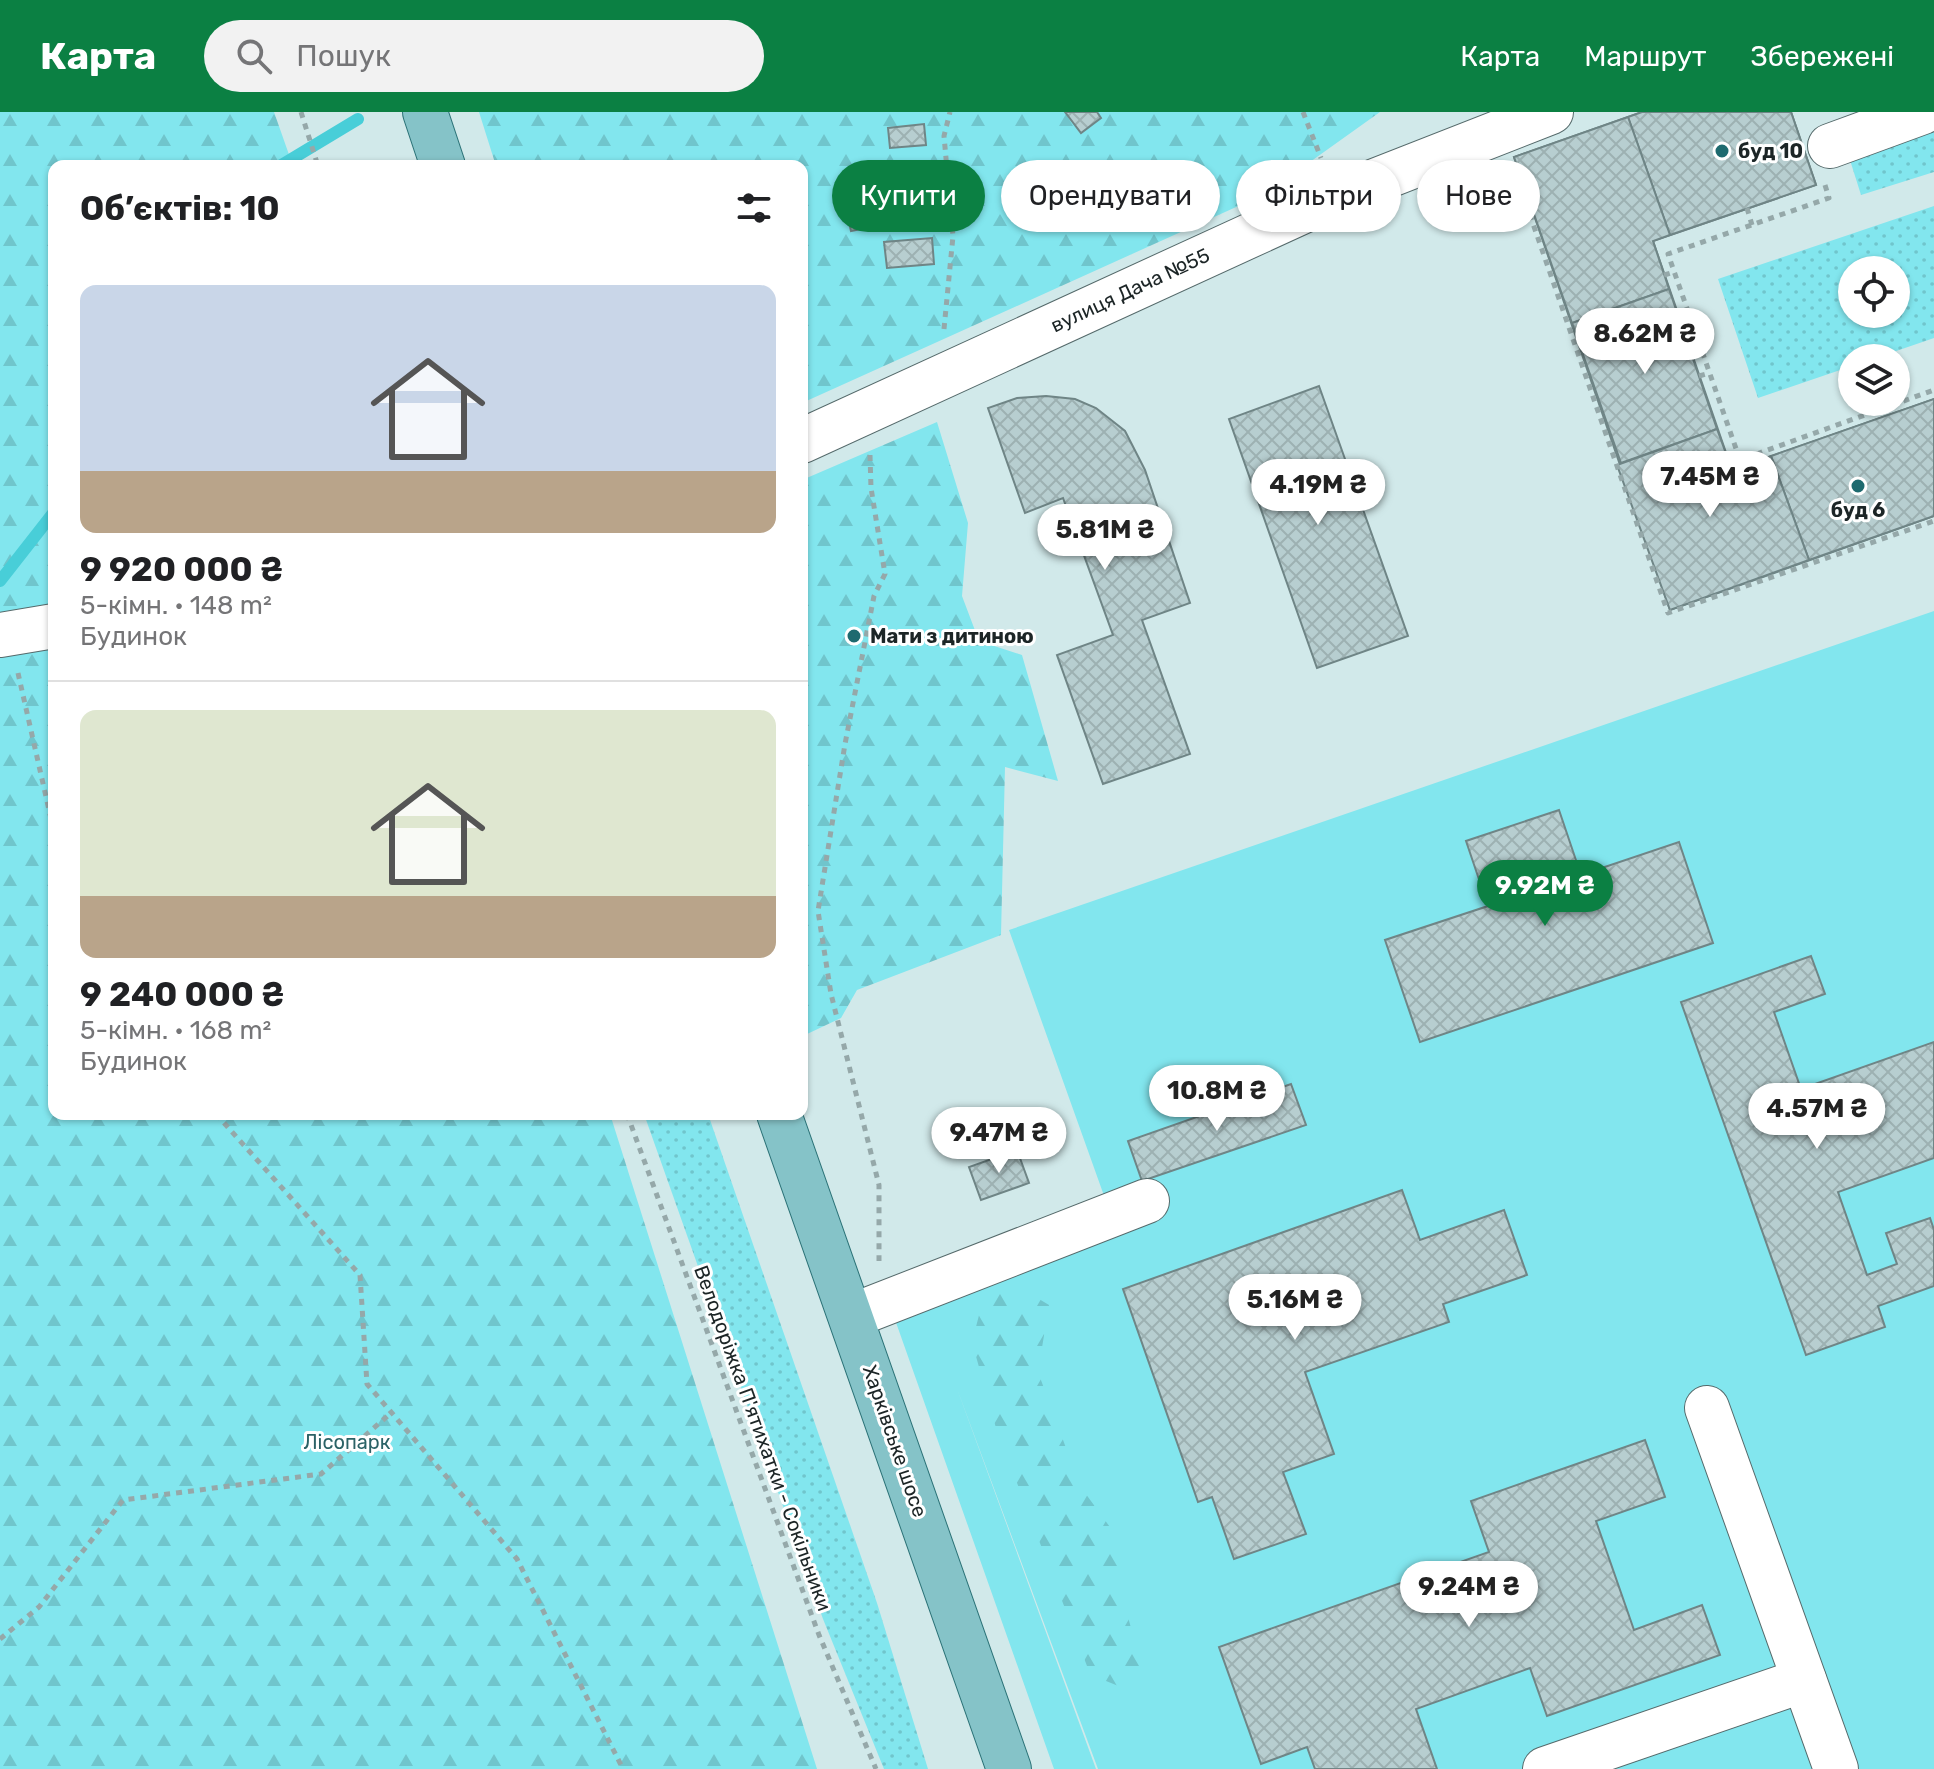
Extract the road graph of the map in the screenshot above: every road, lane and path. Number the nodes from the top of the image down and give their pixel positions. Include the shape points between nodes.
1 (301, 112) edge
2 (425, 112) edge
3 (950, 112) edge
4 (1551, 112) edge
5 (1923, 112) edge
6 (1509, 156) dead end
7 (316, 160) edge
8 (441, 160) edge
9 (1827, 164) joint
10 (1747, 208) dead end
11 (1752, 225) junction
12 (1674, 272) junction
13 (1664, 275) dead end
14 (1710, 373) junction
15 (1699, 376) dead end
16 (939, 378) junction
17 (1934, 390) edge
18 (808, 438) edge
19 (870, 447) dead end
20 (1934, 521) edge
21 (48, 627) edge
22 (4, 635) edge
23 (48, 808) edge
24 (221, 1120) edge
25 (629, 1120) edge
26 (782, 1120) edge
27 (1147, 1201) dead end
28 (865, 1309) junction
29 (1707, 1408) dead end
30 (391, 1413) junction
31 (0, 1639) edge
32 (1804, 1680) junction
33 (623, 1769) edge
34 (876, 1769) edge
35 (1009, 1769) edge
36 (1545, 1769) edge
37 (1836, 1769) edge

1 - 7 path
2 - 8 main road
3 - 16 path via 944,136 953,236
4 - 16 street, вулиця Дача №55 via 1334,197
5 - 9 street
6 - 20 path via 1668,613
9 - 11 path via 1829,198
10 - 11 path
11 - 12 path via 1668,254
12 - 13 path
12 - 14 path
14 - 15 path
14 - 17 path via 1740,460
16 - 18 street, вулиця Дача №55
19 - 28 path via 885,574 871,611 818,911 831,994 879,1185
21 - 22 street
22 - 23 path
24 - 30 path via 360,1275 367,1384
25 - 34 path, Велодоріжка П'ятихатки - Сокільники via 819,1635
26 - 28 main road, Харківське шосе
27 - 28 street
28 - 35 main road, Харківське шосе
29 - 32 street
30 - 31 path via 321,1474 123,1500 39,1607
30 - 33 path via 517,1559
32 - 36 street
32 - 37 street

